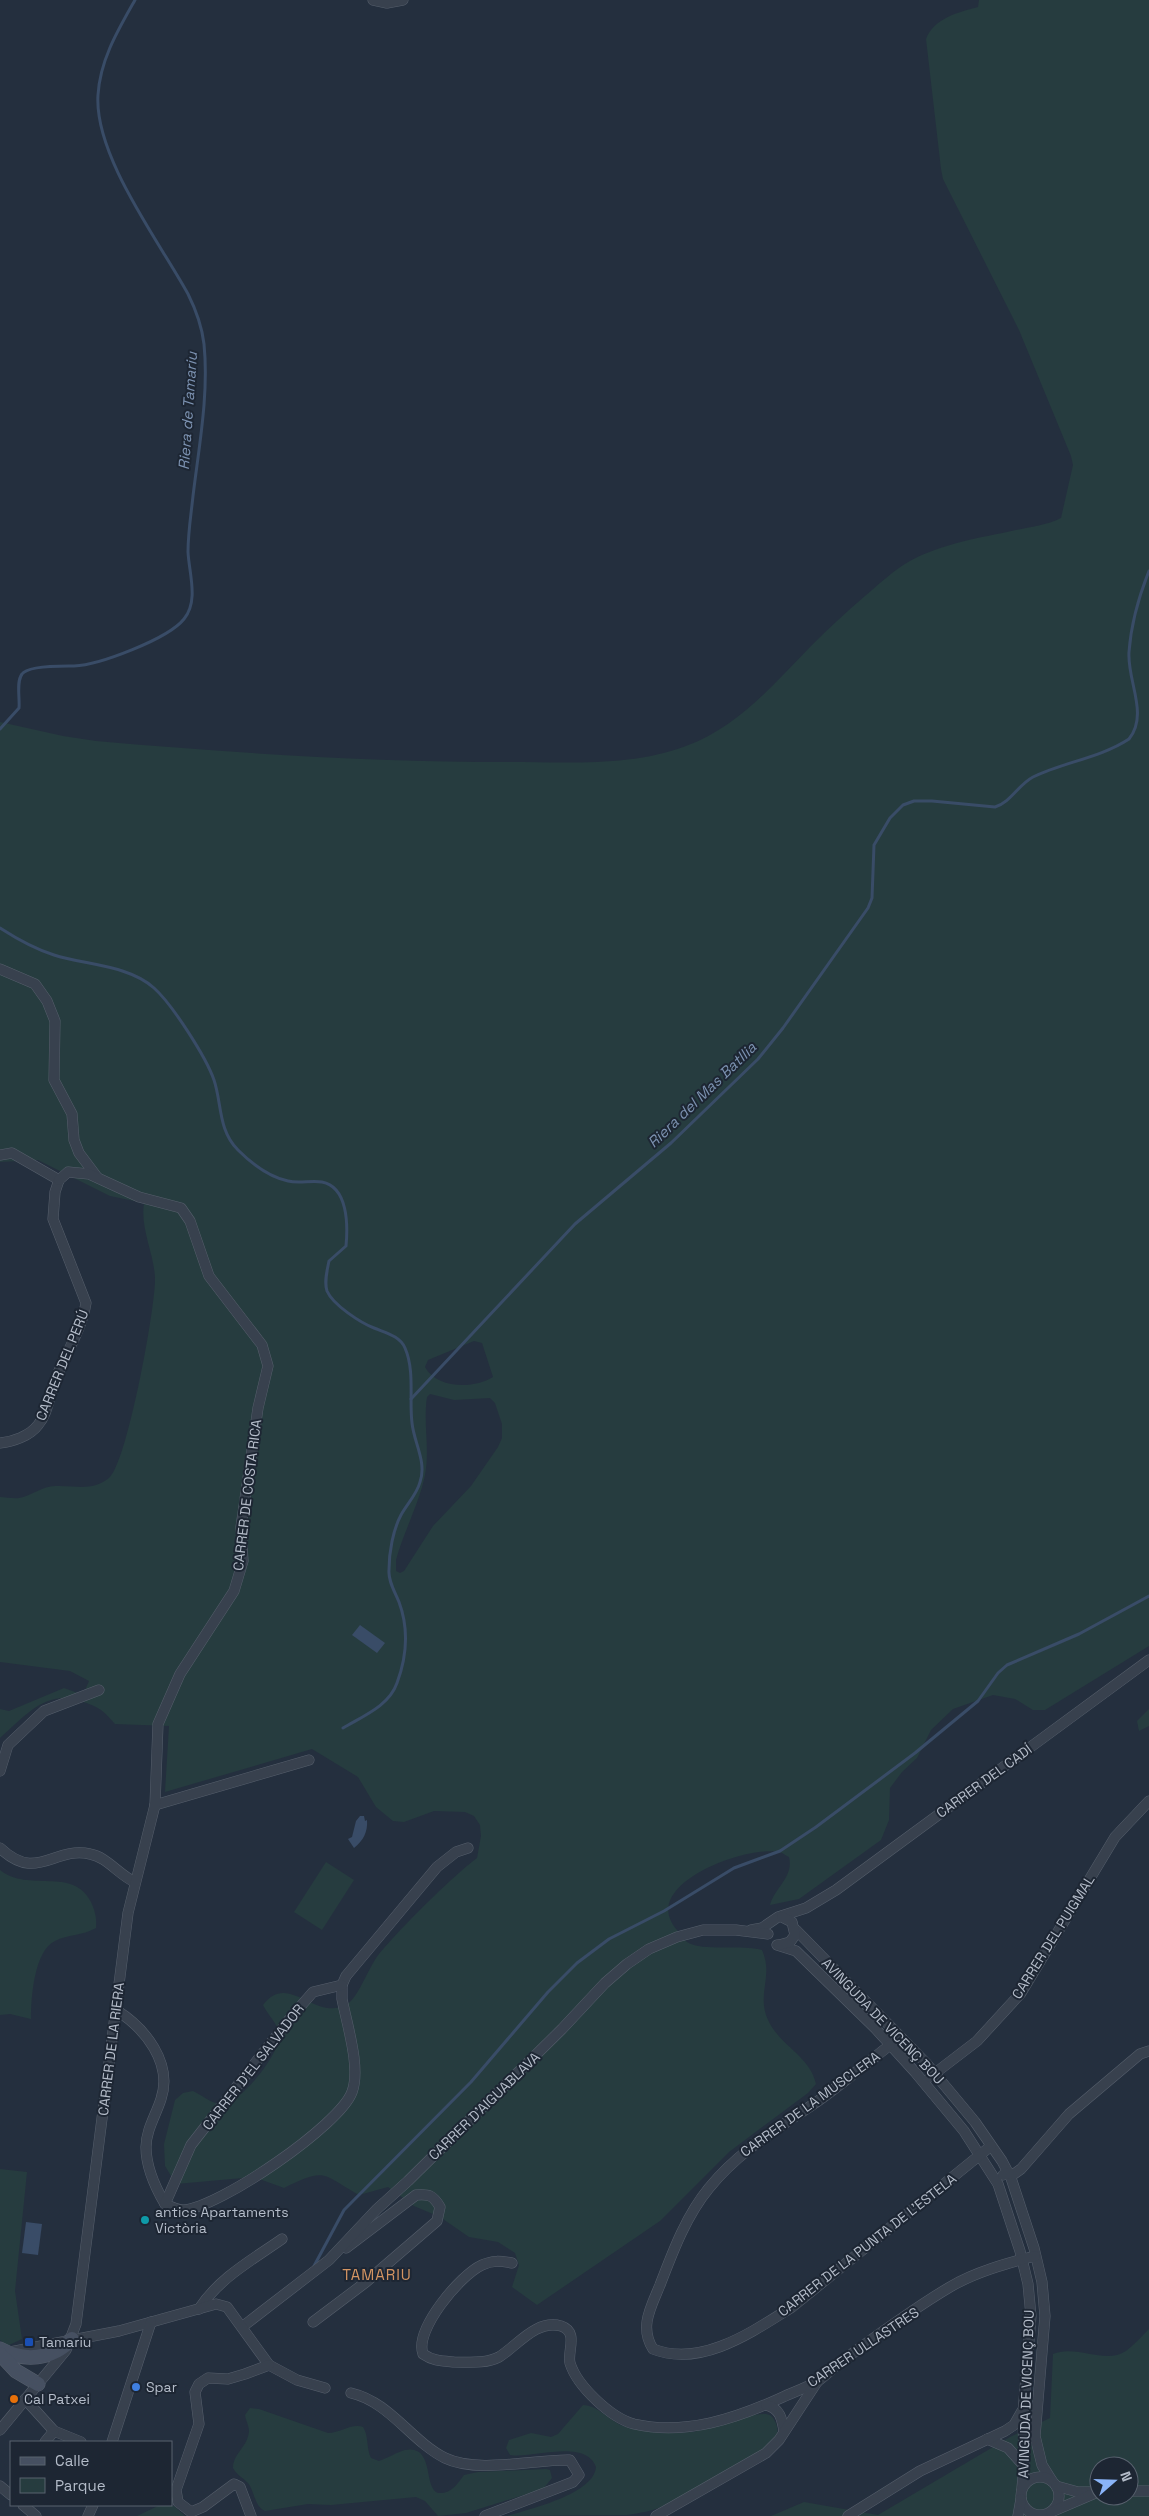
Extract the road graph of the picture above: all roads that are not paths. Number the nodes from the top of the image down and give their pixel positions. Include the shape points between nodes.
1 (373, 0) edge
2 (403, 0) edge
3 (0, 969) edge
4 (0, 1155) edge
5 (98, 1178) junction
6 (59, 1180) junction
7 (0, 1443) edge
8 (1149, 1660) edge
9 (99, 1690) dead end
10 (309, 1760) dead end
11 (0, 1771) edge
12 (1149, 1801) edge
13 (155, 1805) junction
14 (0, 1848) edge
15 (468, 1848) dead end
16 (135, 1882) junction
17 (818, 1901) junction
18 (782, 1916) junction
19 (770, 1922) junction
20 (796, 1929) junction
21 (746, 1931) junction
22 (768, 1934) junction
23 (777, 1944) junction
24 (342, 1985) junction
25 (116, 2010) junction
26 (890, 2045) junction
27 (1149, 2051) edge
28 (934, 2073) junction
29 (924, 2082) junction
30 (991, 2146) junction
31 (980, 2155) junction
32 (1008, 2173) junction
33 (996, 2179) junction
34 (165, 2204) junction
35 (282, 2239) dead end
36 (1035, 2256) junction
37 (1022, 2259) junction
38 (329, 2260) junction
39 (512, 2263) dead end
40 (199, 2309) junction
41 (151, 2322) junction
42 (314, 2322) dead end
43 (242, 2327) junction
44 (72, 2339) junction
45 (653, 2349) joint
46 (2, 2352) edge
47 (269, 2365) junction
48 (818, 2381) junction
49 (38, 2384) junction
50 (325, 2388) dead end
51 (351, 2393) dead end
52 (25, 2400) junction
53 (766, 2405) junction
54 (1024, 2408) junction
55 (0, 2430) edge
56 (54, 2431) junction
57 (784, 2431) junction
58 (987, 2438) junction
59 (46, 2441) edge
60 (79, 2441) edge
61 (112, 2441) edge
62 (1024, 2466) junction
63 (1054, 2484) junction
64 (1022, 2488) junction
65 (1089, 2492) edge
66 (1089, 2496) edge
67 (1021, 2500) junction
68 (24, 2506) edge
69 (1051, 2512) junction
70 (36, 2516) edge
71 (252, 2516) edge
72 (485, 2516) edge
73 (656, 2516) edge
74 (848, 2516) edge
75 (1018, 2516) edge
76 (1040, 2516) edge

1 - 2 street via 388,3
3 - 5 street via 35,984 47,1001 55,1021 54,1080 72,1114 74,1140 79,1153
4 - 6 street via 12,1153
5 - 6 street, CARRER DE COSTA RICA via 68,1172
5 - 13 street, CARRER DE COSTA RICA via 139,1197 181,1208 190,1221 209,1276 253,1331 262,1345 268,1366 258,1408 242,1519 243,1561 234,1592 180,1674 162,1712 156,1738
6 - 7 street, CARRER DEL PERÚ via 53,1219 86,1303 84,1316 54,1381 38,1426 19,1438
8 - 17 street, CARRER DEL CADÍ
9 - 11 street via 44,1711 8,1745
10 - 13 street
12 - 28 street, CARRER DEL PUIGMAL via 1114,1836 1021,1993 977,2041
13 - 16 street, CARRER DE LA RIERA
14 - 16 street via 22,1863 34,1865 76,1853 91,1854
15 - 24 street via 456,1852 437,1867 346,1976
16 - 25 street, CARRER DE LA RIERA
17 - 18 street, CARRER DEL CADÍ
17 - 20 street, CARRER DEL CADÍ via 805,1913
18 - 19 street
18 - 20 street via 790,1919
19 - 21 street, CARRER D'AIGUABLAVA via 762,1928
19 - 22 street
20 - 23 street via 790,1942
20 - 28 street, AVINGUDA DE VICENÇ BOU
21 - 22 street, CARRER D'AIGUABLAVA
21 - 38 street, CARRER D'AIGUABLAVA via 703,1930 677,1937 649,1949 628,1964 605,1983
22 - 23 street
23 - 26 street, AVINGUDA DE VICENÇ BOU via 796,1951
24 - 34 street, CARRER D'EL SALVADOR via 313,1992 292,2016 191,2146
24 - 34 street via 356,2079 352,2094 343,2106 277,2163 224,2196 184,2210
25 - 34 street via 140,2028 156,2052 163,2072 165,2082 146,2147 149,2169
25 - 44 street, CARRER DE LA RIERA
26 - 29 street, AVINGUDA DE VICENÇ BOU
26 - 45 street, CARRER DE LA MUSCLERA via 820,2099 751,2145 708,2190 680,2234 648,2314 646,2335
27 - 32 street via 1140,2054 1069,2114 1021,2169 1014,2174
28 - 29 street, CARRER DEL PUIGMAL
28 - 30 street, AVINGUDA DE VICENÇ BOU
29 - 31 street, AVINGUDA DE VICENÇ BOU
30 - 31 street, CARRER DE LA PUNTA DE L'ESTELA
30 - 32 street, AVINGUDA DE VICENÇ BOU
31 - 33 street, AVINGUDA DE VICENÇ BOU
31 - 45 street, CARRER DE LA PUNTA DE L'ESTELA via 807,2296 761,2326 722,2346 695,2354 670,2354
32 - 33 street
32 - 36 street, AVINGUDA DE VICENÇ BOU via 1020,2200
33 - 37 street, AVINGUDA DE VICENÇ BOU
35 - 40 street via 209,2292
36 - 37 street, CARRER ULLASTRES
36 - 63 street, AVINGUDA DE VICENÇ BOU via 1042,2282 1045,2316 1035,2436 1042,2465
37 - 48 street, CARRER ULLASTRES via 951,2286
37 - 54 street, AVINGUDA DE VICENÇ BOU via 1031,2316
38 - 42 street via 416,2195 428,2194 440,2207 436,2221
38 - 43 street, CARRER D'AIGUABLAVA
39 - 53 street, CARRER ULLASTRES via 495,2260 463,2278 439,2307 422,2337 422,2354 437,2361 484,2362 500,2356 540,2328 562,2326 569,2331 572,2341 570,2361 577,2377 591,2396 633,2424 658,2427 710,2424
40 - 41 street
40 - 43 street via 227,2307
41 - 44 street
41 - 61 street
43 - 47 street
44 - 46 street via 58,2350 41,2356 24,2358
44 - 49 street, CARRER DE LA RIERA
46 - 49 street via 16,2371
47 - 50 street via 298,2380
47 - 71 street via 228,2379 208,2378 199,2384 195,2392 198,2424 176,2490 178,2502 191,2512 234,2484 240,2487
48 - 53 street, CARRER ULLASTRES
48 - 57 street
49 - 52 street, CARRER DE LA RIERA
51 - 72 street via 385,2411 437,2453 459,2462 499,2466 570,2460 575,2466 579,2475 573,2482
52 - 55 street, CARRER DE LA RIERA
52 - 56 street
53 - 57 street via 777,2409
54 - 58 street via 1014,2425
54 - 62 street, AVINGUDA DE VICENÇ BOU
56 - 59 street
56 - 60 street
57 - 73 street via 766,2453
58 - 62 street via 1008,2448
58 - 74 street via 920,2471
62 - 64 street, AVINGUDA DE VICENÇ BOU
63 - 64 street via 1047,2478 1035,2477
63 - 65 street
63 - 69 street via 1059,2500
64 - 67 street
66 - 69 street
67 - 75 street
67 - 76 street via 1028,2511
68 - 70 street
69 - 76 street

